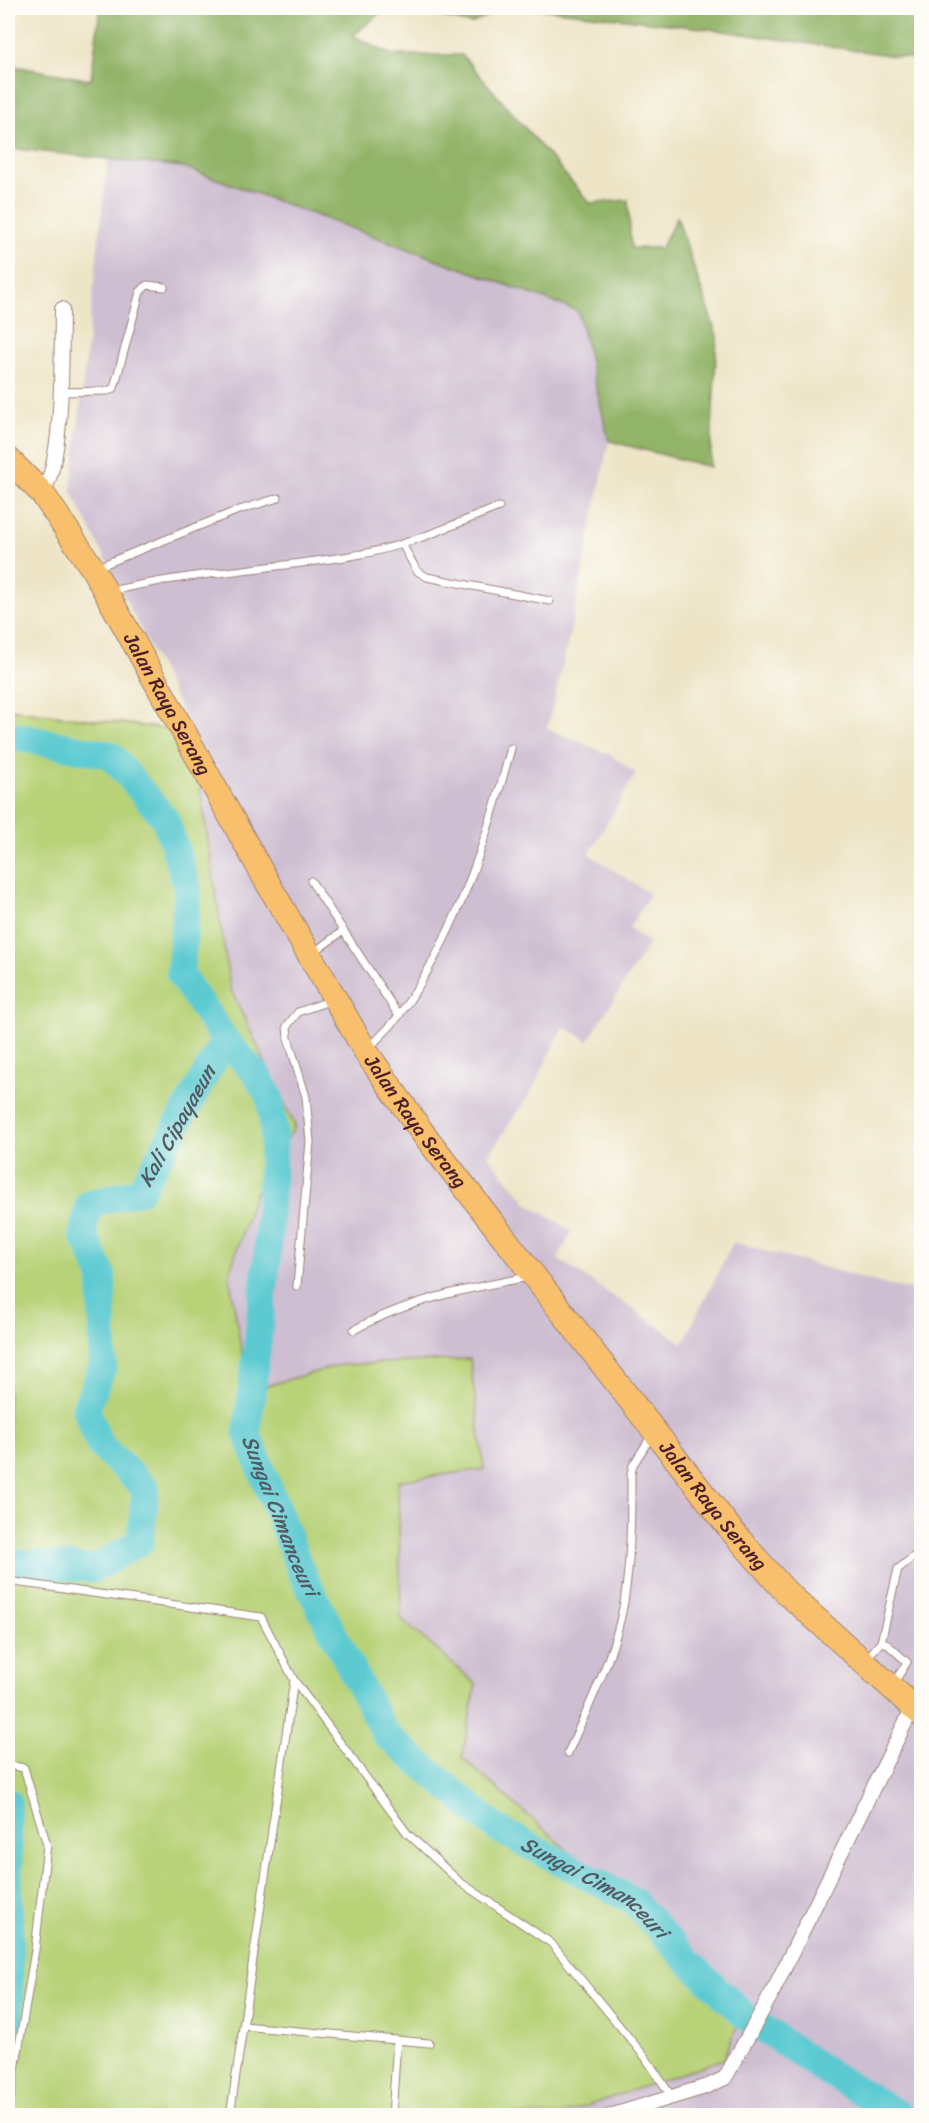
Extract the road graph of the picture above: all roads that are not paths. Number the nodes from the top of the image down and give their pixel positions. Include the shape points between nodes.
1 (164, 287) dead end
2 (62, 309) dead end
3 (59, 392) junction
4 (8, 459) edge
5 (42, 493) junction
6 (278, 498) dead end
7 (499, 507) dead end
8 (402, 544) junction
9 (93, 569) junction
10 (106, 592) junction
11 (550, 601) dead end
12 (511, 748) dead end
13 (311, 881) dead end
14 (343, 931) junction
15 (309, 955) junction
16 (334, 999) junction
17 (399, 1016) junction
18 (366, 1052) junction
19 (534, 1276) junction
20 (297, 1286) dead end
21 (354, 1330) dead end
22 (653, 1432) junction
23 (921, 1550) edge
24 (8, 1581) edge
25 (881, 1642) junction
26 (863, 1663) junction
27 (294, 1680) junction
28 (891, 1688) junction
29 (917, 1711) edge
30 (568, 1753) dead end
31 (8, 1765) edge
32 (243, 2026) junction
33 (397, 2040) junction
34 (429, 2043) dead end
35 (672, 2097) junction
36 (8, 2112) edge
37 (230, 2115) edge
38 (392, 2115) edge
39 (610, 2115) edge

1 - 3 lane via 147,285 140,292 114,387 108,391
2 - 3 street
3 - 5 street via 50,481
4 - 5 highway, Jalan Raya Serang
5 - 9 highway, Jalan Raya Serang
6 - 9 lane via 219,517
7 - 8 lane
8 - 10 lane via 357,555 152,581
8 - 11 lane via 417,572 427,577
9 - 10 highway, Jalan Raya Serang
10 - 15 highway, Jalan Raya Serang
12 - 17 lane via 483,848 459,910
13 - 14 lane
14 - 15 lane
14 - 17 lane
15 - 16 highway, Jalan Raya Serang
16 - 18 highway, Jalan Raya Serang
16 - 20 lane via 298,1012 287,1026 306,1097 310,1142
17 - 18 lane
18 - 19 highway, Jalan Raya Serang via 422,1132
19 - 21 lane via 380,1315
19 - 22 highway, Jalan Raya Serang
22 - 26 highway, Jalan Raya Serang via 785,1591
22 - 30 lane via 633,1465 629,1566 617,1632
23 - 25 lane via 898,1569
24 - 27 lane via 261,1617
25 - 26 lane
25 - 28 lane via 886,1642 907,1662
26 - 28 highway, Jalan Raya Serang
27 - 32 lane
27 - 35 lane via 407,1833 460,1882 551,1943 645,2057
28 - 29 highway, Jalan Raya Serang
29 - 35 street via 725,2078
31 - 36 lane via 24,1768 46,1845 35,1950
32 - 33 lane
32 - 37 lane
33 - 34 lane
33 - 38 lane
35 - 39 street

